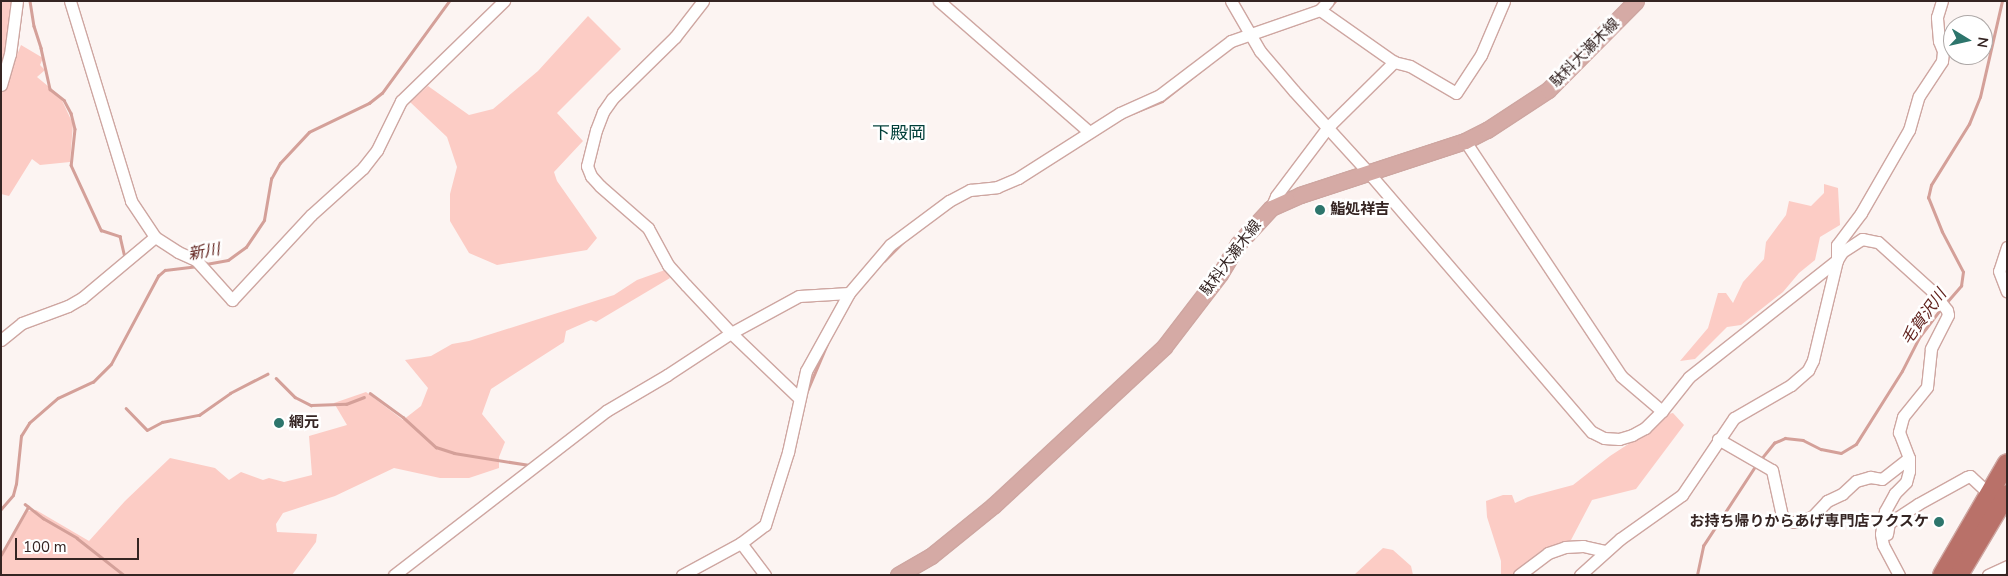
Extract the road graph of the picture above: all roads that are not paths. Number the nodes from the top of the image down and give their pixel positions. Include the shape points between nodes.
1 (18, 1) edge
2 (70, 1) edge
3 (504, 1) edge
4 (703, 1) edge
5 (939, 1) edge
6 (1230, 1) edge
7 (1504, 1) edge
8 (1636, 1) edge
9 (1942, 1) edge
10 (1324, 9) edge
11 (1252, 35) junction
12 (1394, 62) junction
13 (1, 85) edge
14 (1328, 128) junction
15 (1089, 132) junction
16 (1465, 141) junction
17 (1368, 172) junction
18 (1271, 208) junction
19 (154, 237) junction
20 (2007, 247) edge
21 (1837, 260) junction
22 (2007, 292) edge
23 (849, 293) junction
24 (731, 333) junction
25 (1, 340) edge
26 (799, 398) junction
27 (1662, 411) junction
28 (1718, 440) junction
29 (1909, 458) junction
30 (2007, 463) edge
31 (1989, 494) junction
32 (2007, 494) edge
33 (741, 543) junction
34 (1605, 551) junction
35 (1890, 556) junction
36 (2007, 566) edge
37 (394, 575) edge
38 (682, 575) edge
39 (765, 575) edge
40 (898, 575) edge
41 (1520, 575) edge
42 (1580, 575) edge
43 (1899, 575) edge
44 (1942, 575) edge
45 (1959, 575) edge
46 (1988, 575) edge

1 - 13 street via 10,54
2 - 19 street via 131,201
3 - 19 street via 402,101 377,150 363,168 311,216 232,300 196,260
4 - 24 street via 675,36 612,99 596,130 587,166 600,186 648,228 668,265
5 - 15 street
6 - 11 street
7 - 12 street via 1481,55 1456,93 1410,66
8 - 16 main road, 駄科大瀬木線 via 1548,90
9 - 21 street via 1937,17 1942,61 1919,96 1909,130 1900,146 1861,213 1837,246
10 - 11 street
10 - 12 street
11 - 14 street via 1260,51
11 - 15 street via 1231,41 1160,95 1120,113
12 - 14 street
14 - 17 street
14 - 18 street via 1276,196
15 - 23 street via 1018,178 997,187 970,190 949,201 890,245
16 - 17 main road, 駄科大瀬木線
16 - 27 street via 1621,376
17 - 18 main road, 駄科大瀬木線
17 - 27 street via 1592,432 1604,438 1632,436
18 - 40 main road, 駄科大瀬木線 via 1238,244 1220,274 1164,347 994,505 931,556
19 - 25 street via 82,298 22,323
20 - 22 street via 1999,270
21 - 27 street via 1689,377
21 - 28 street via 1808,370 1791,385 1734,418
21 - 29 street via 1854,242 1873,240 1944,306 1946,320 1931,349 1927,387 1903,417 1899,432
23 - 24 street via 799,296
23 - 26 street via 806,371
24 - 26 street
24 - 37 street via 667,376 606,411
26 - 33 street via 788,452 765,524
28 - 29 street via 1772,470 1782,516 1790,522 1801,522 1813,516 1827,501 1842,494 1856,481 1882,478
28 - 34 street via 1682,495
29 - 35 street via 1906,482 1895,492 1885,510 1881,534
30 - 31 highway
31 - 35 street via 1970,476 1918,504 1888,524
31 - 44 highway
32 - 45 highway
33 - 38 street
33 - 39 street
34 - 41 street via 1583,546 1565,547 1548,553
34 - 42 street
35 - 43 street
36 - 46 street

